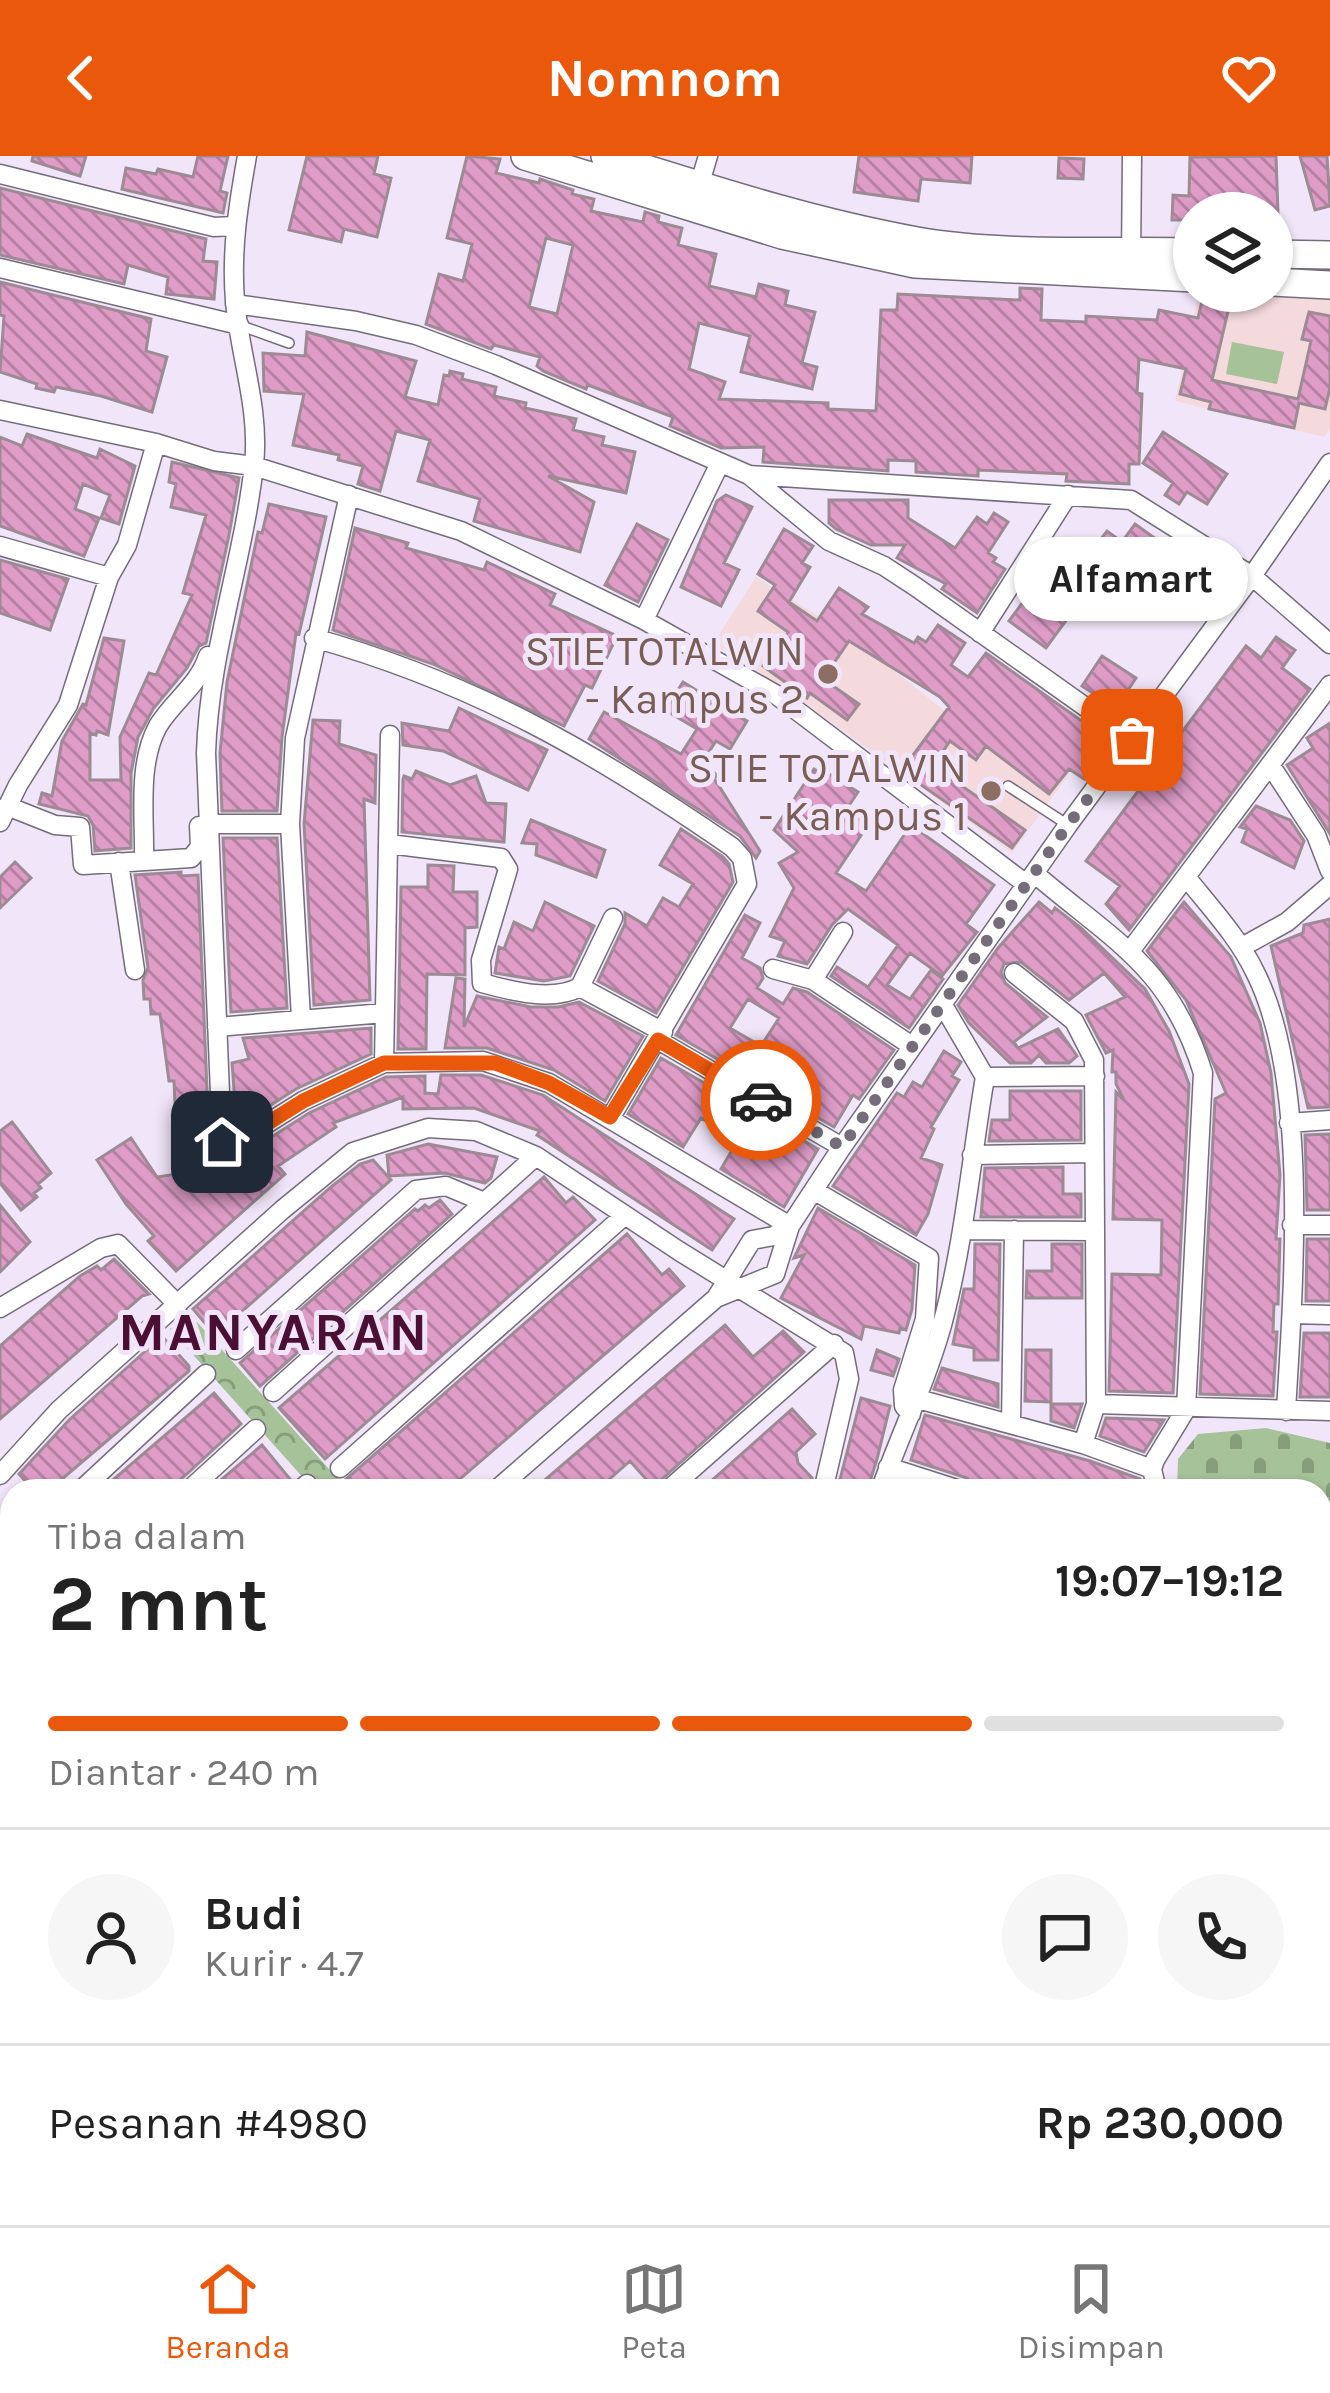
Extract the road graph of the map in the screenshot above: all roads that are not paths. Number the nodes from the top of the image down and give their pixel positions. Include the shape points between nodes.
1 (247, 156) edge
2 (525, 156) edge
3 (605, 156) edge
4 (708, 156) edge
5 (1132, 156) edge
6 (0, 174) edge
7 (699, 186) junction
8 (233, 226) junction
9 (917, 253) junction
10 (1293, 254) edge
11 (1330, 255) edge
12 (1173, 256) edge
13 (1131, 263) junction
14 (0, 268) edge
15 (1173, 273) edge
16 (1293, 283) edge
17 (1330, 284) edge
18 (237, 315) junction
19 (289, 343) dead end
20 (0, 410) edge
21 (156, 443) junction
22 (720, 463) junction
23 (1330, 465) edge
24 (254, 466) junction
25 (749, 475) junction
26 (349, 495) junction
27 (1068, 495) junction
28 (0, 546) edge
29 (235, 568) junction
30 (1252, 576) junction
31 (109, 577) junction
32 (644, 620) junction
33 (980, 633) junction
34 (314, 638) junction
35 (1330, 644) edge
36 (1330, 685) edge
37 (390, 734) dead end
38 (1132, 740) junction
39 (1271, 766) junction
40 (1008, 786) dead end
41 (208, 794) junction
42 (4, 814) edge
43 (212, 824) junction
44 (290, 824) junction
45 (1068, 825) junction
46 (388, 844) junction
47 (144, 860) junction
48 (119, 862) junction
49 (1330, 871) edge
50 (1186, 877) junction
51 (1030, 879) junction
52 (1330, 885) edge
53 (613, 918) dead end
54 (842, 932) dead end
55 (1242, 947) junction
56 (1130, 951) junction
57 (773, 969) dead end
58 (135, 970) dead end
59 (1014, 973) dead end
60 (813, 980) junction
61 (580, 987) junction
62 (943, 1005) junction
63 (384, 1013) junction
64 (301, 1018) junction
65 (217, 1027) junction
66 (661, 1036) junction
67 (913, 1046) junction
68 (384, 1063) junction
69 (1095, 1076) junction
70 (986, 1077) junction
71 (610, 1117) junction
72 (1330, 1120) edge
73 (1289, 1123) junction
74 (842, 1147) junction
75 (1094, 1153) junction
76 (972, 1155) junction
77 (536, 1156) junction
78 (814, 1191) junction
79 (484, 1202) junction
80 (625, 1215) junction
81 (1292, 1225) junction
82 (1330, 1225) edge
83 (790, 1226) junction
84 (963, 1230) junction
85 (1014, 1230) junction
86 (1094, 1231) junction
87 (735, 1284) junction
88 (178, 1305) junction
89 (0, 1308) edge
90 (1292, 1314) junction
91 (1330, 1315) edge
92 (834, 1344) junction
93 (236, 1350) dead end
94 (206, 1374) dead end
95 (273, 1392) dead end
96 (1096, 1405) junction
97 (914, 1407) junction
98 (1186, 1409) junction
99 (1286, 1411) junction
100 (1330, 1411) edge
101 (1011, 1424) junction
102 (256, 1429) dead end
103 (1083, 1444) junction
104 (888, 1467) junction
105 (340, 1468) dead end
106 (1152, 1469) junction
107 (0, 1475) edge
108 (93, 1479) edge
109 (201, 1479) edge
110 (509, 1479) edge
111 (681, 1479) edge
112 (827, 1479) edge
113 (884, 1479) edge
114 (925, 1479) edge
115 (1154, 1479) edge

1 - 8 street
2 - 9 street via 782,235
3 - 7 street
4 - 7 street
5 - 13 street
6 - 8 street
7 - 9 street
8 - 18 street
9 - 13 street via 962,246
10 - 11 street
12 - 13 street
13 - 15 street
14 - 18 street
16 - 17 street
18 - 19 lane
18 - 22 street via 356,321 416,335
18 - 24 street via 256,419
20 - 21 street
21 - 24 street
21 - 31 street via 127,545
22 - 25 street
22 - 32 street
23 - 30 street
24 - 26 street
24 - 29 street
25 - 27 street
25 - 33 street via 829,541 884,566
26 - 32 street via 461,531
26 - 34 street
27 - 30 street via 1141,503
27 - 33 street
28 - 31 street
29 - 41 street via 207,698
29 - 47 street via 221,592 205,667 149,746
30 - 35 street
30 - 38 street
31 - 42 street via 68,705
32 - 51 street via 775,694
33 - 38 street
34 - 44 street via 295,738
34 - 66 street via 393,660 504,707 638,782 732,847 747,884
36 - 39 street
37 - 46 street
38 - 45 street
39 - 49 street
39 - 50 street
40 - 45 lane
41 - 43 street
41 - 47 street via 197,855
42 - 48 street via 81,830 82,865
43 - 44 street
43 - 65 street
44 - 64 street
45 - 51 street
46 - 61 street via 501,858 508,869 481,960 482,983 561,994
46 - 63 street
47 - 48 street
48 - 58 street
50 - 55 street
50 - 56 street
51 - 56 street
51 - 62 street
52 - 55 street
53 - 61 street
54 - 60 street
55 - 73 street via 1275,1022
56 - 98 street via 1166,992 1203,1073
57 - 60 street
59 - 69 street via 1074,1021
60 - 67 street
61 - 66 street
62 - 67 street
62 - 70 street
63 - 64 street
63 - 68 street
64 - 65 street
65 - 68 street via 222,1142 233,1145
66 - 71 street
66 - 74 street
67 - 74 street
68 - 71 street via 495,1063
69 - 70 street
69 - 75 street
70 - 76 street
71 - 83 street
72 - 73 street
73 - 81 street
74 - 78 street
75 - 76 street
75 - 86 street
76 - 84 street
77 - 79 street
77 - 80 street
77 - 88 street via 452,1128 409,1132 353,1152
78 - 83 street
78 - 97 street via 929,1258 925,1318 903,1390 904,1406
79 - 93 street via 446,1186 416,1190
79 - 95 street
80 - 87 street
80 - 105 street
81 - 82 street
81 - 90 street
83 - 87 street via 752,1240
83 - 87 street via 775,1274
84 - 85 street
84 - 97 street
85 - 86 street
85 - 101 street
86 - 96 street
87 - 92 street
87 - 110 street
88 - 89 street via 118,1244
88 - 107 street via 58,1410
90 - 91 street
90 - 99 street
92 - 111 street
92 - 112 street via 848,1360 849,1379
94 - 108 street
96 - 98 street
96 - 103 street
97 - 101 street
97 - 104 street
98 - 99 street
98 - 106 street
99 - 100 street
101 - 103 street
102 - 109 street
103 - 106 street
104 - 113 street
104 - 114 street
106 - 115 street

